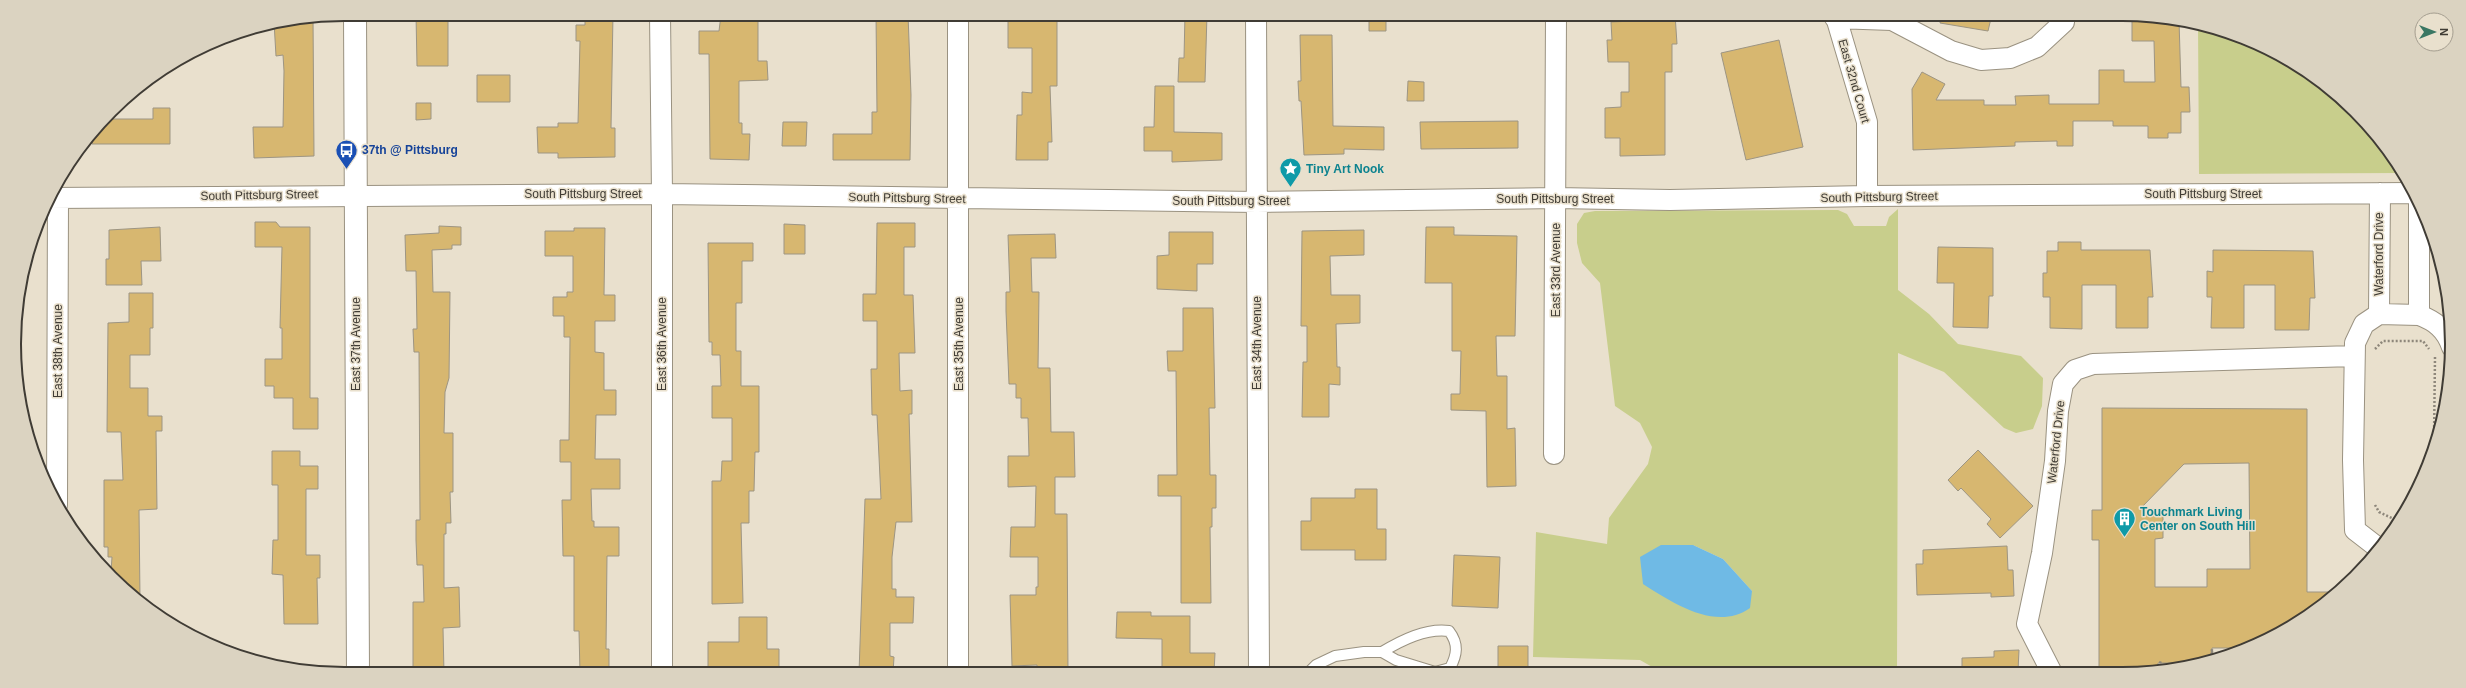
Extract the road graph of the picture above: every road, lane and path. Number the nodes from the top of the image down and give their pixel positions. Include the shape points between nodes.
1 (355, 21) edge
2 (660, 21) edge
3 (958, 21) edge
4 (1256, 21) edge
5 (1556, 21) edge
6 (1837, 21) edge
7 (1894, 21) edge
8 (2064, 22) dead end
9 (2380, 193) junction
10 (2408, 193) edge
11 (354, 194) junction
12 (662, 194) junction
13 (1867, 196) junction
14 (56, 197) edge
15 (960, 198) junction
16 (1556, 198) junction
17 (1257, 202) junction
18 (52, 205) edge
19 (2419, 218) edge
20 (2379, 314) junction
21 (2419, 315) junction
22 (2444, 332) edge
23 (2383, 340) dead end
24 (2354, 356) junction
25 (2434, 427) edge
26 (1554, 454) dead end
27 (57, 492) edge
28 (2375, 545) edge
29 (1382, 652) junction
30 (2211, 654) edge
31 (2212, 654) edge
32 (2161, 660) dead end
33 (2160, 664) edge
34 (358, 667) edge
35 (662, 667) edge
36 (958, 667) edge
37 (1259, 667) edge
38 (1314, 667) edge
39 (1419, 667) edge
40 (1451, 667) edge
41 (2048, 667) edge

1 - 11 street, East 37th Avenue
2 - 12 street, East 36th Avenue
3 - 15 street, East 35th Avenue
4 - 17 street, East 34th Avenue
5 - 16 street, East 33rd Avenue
6 - 13 street, East 32nd Court via 1867,122
7 - 8 street via 1951,51 1981,60 2010,58 2037,47
9 - 10 street, South Pittsburg Street
9 - 13 street, South Pittsburg Street
9 - 20 street, Waterford Drive
11 - 12 street, South Pittsburg Street
11 - 14 street, South Pittsburg Street
11 - 34 street, East 37th Avenue
12 - 15 street, South Pittsburg Street
12 - 35 street, East 36th Avenue
13 - 16 street, South Pittsburg Street via 1670,200
15 - 17 street, South Pittsburg Street
15 - 36 street, East 35th Avenue
16 - 17 street, South Pittsburg Street
16 - 26 street, East 33rd Avenue
17 - 37 street, East 34th Avenue
18 - 27 street, East 38th Avenue
19 - 21 street
20 - 21 street
20 - 24 street via 2364,324 2355,342
21 - 22 street via 2434,321
23 - 25 path via 2423,341 2436,356
24 - 28 street via 2355,530
24 - 41 street, Waterford Drive via 2093,364 2075,370 2063,384 2058,410 2055,460 2042,553 2027,624
29 - 38 lane via 1335,656
29 - 39 lane via 1396,660
29 - 40 lane via 1396,643 1435,629 1449,631 1456,640 1456,657
30 - 31 path via 2212,649
32 - 33 path

